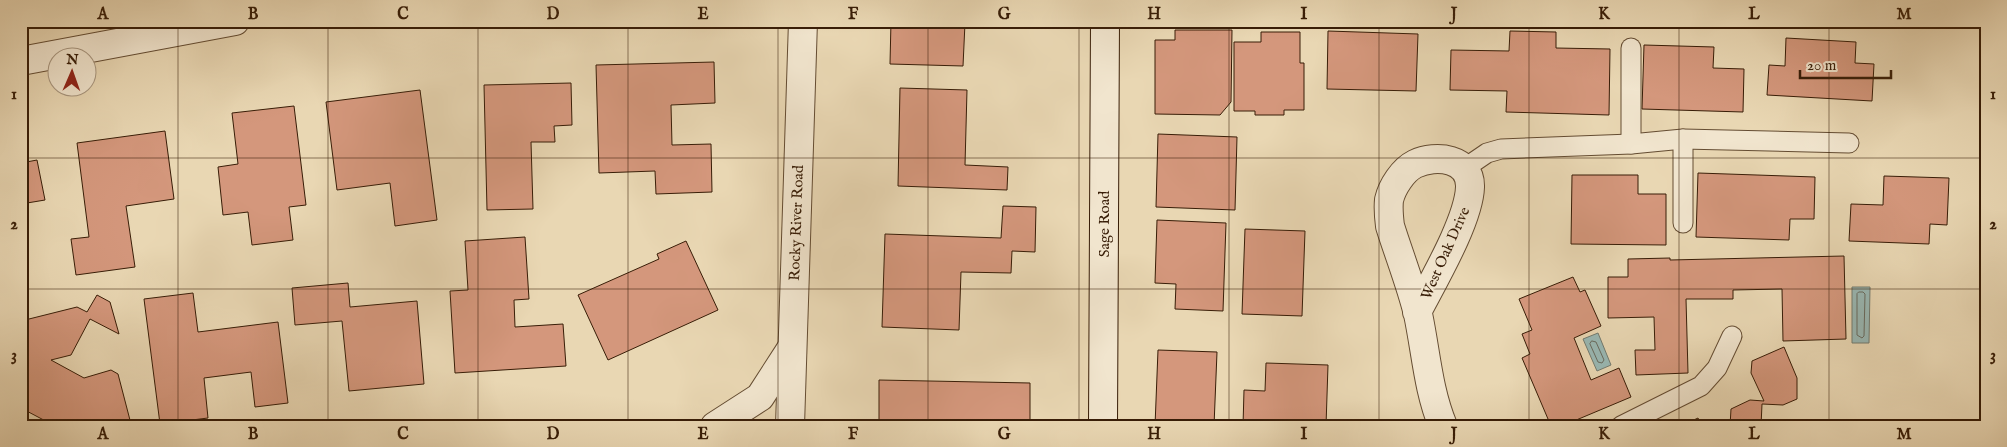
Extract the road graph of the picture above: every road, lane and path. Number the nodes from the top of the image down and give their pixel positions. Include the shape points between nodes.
1 (235, 21) edge
2 (803, 21) edge
3 (1105, 21) edge
4 (1632, 48) dead end
5 (21, 61) edge
6 (1683, 140) junction
7 (1849, 143) dead end
8 (1631, 144) junction
9 (1465, 168) junction
10 (1683, 224) dead end
11 (1417, 312) junction
12 (1732, 336) dead end
13 (791, 349) junction
14 (715, 426) edge
15 (790, 426) edge
16 (1103, 426) edge
17 (1443, 426) edge
18 (1620, 426) edge

1 - 5 street
2 - 13 street, Rocky River Road
3 - 16 street, Sage Road
4 - 8 lane
6 - 7 lane
6 - 8 lane
6 - 10 lane
8 - 9 lane via 1501,149 1487,153
9 - 11 street, West Oak Drive via 1470,186 1467,206
9 - 11 street, West Oak Drive via 1444,159 1416,164 1404,172 1390,199 1390,226
11 - 17 street, West Oak Drive via 1434,400
12 - 18 lane via 1716,368 1701,386
13 - 14 street via 760,397
13 - 15 street, Rocky River Road

